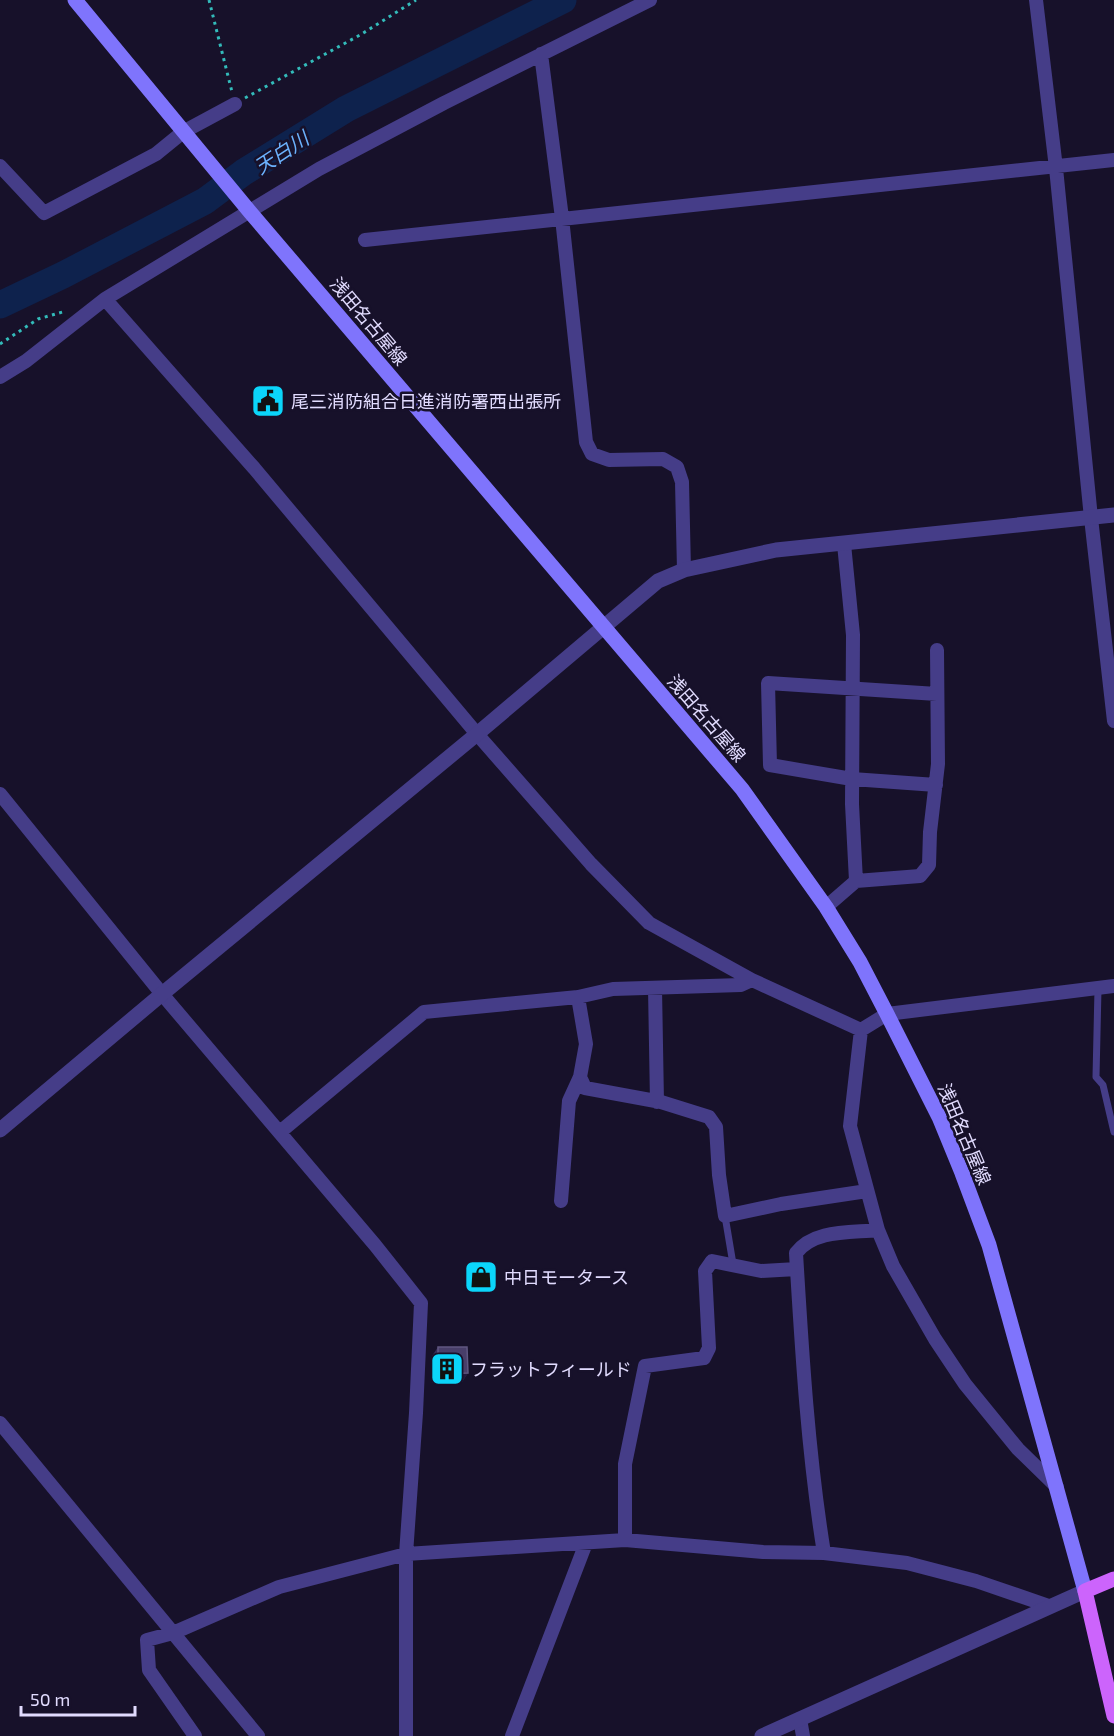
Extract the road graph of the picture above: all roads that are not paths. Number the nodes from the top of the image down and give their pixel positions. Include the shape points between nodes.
1 (75, 0) edge
2 (650, 0) edge
3 (1036, 0) edge
4 (541, 54) junction
5 (235, 104) road end
6 (183, 132) junction
7 (1114, 160) edge
8 (0, 166) edge
9 (1056, 168) junction
10 (250, 212) junction
11 (562, 218) junction
12 (365, 240) dead end
13 (105, 299) junction
14 (0, 377) edge
15 (1114, 515) edge
16 (1090, 518) junction
17 (844, 544) junction
18 (684, 570) junction
19 (602, 626) junction
20 (937, 650) dead end
21 (853, 690) junction
22 (938, 694) junction
23 (1114, 721) edge
24 (477, 734) junction
25 (852, 779) junction
26 (936, 785) junction
27 (0, 794) edge
28 (856, 881) junction
29 (825, 908) junction
30 (752, 980) junction
31 (1114, 986) edge
32 (655, 988) junction
33 (1098, 989) junction
34 (162, 994) junction
35 (578, 997) junction
36 (887, 1014) junction
37 (861, 1030) junction
38 (580, 1077) junction
39 (657, 1101) junction
40 (0, 1130) edge
41 (280, 1132) junction
42 (1114, 1132) edge
43 (867, 1191) junction
44 (561, 1201) dead end
45 (725, 1216) junction
46 (878, 1230) junction
47 (733, 1264) junction
48 (797, 1269) junction
49 (0, 1423) edge
50 (1057, 1487) junction
51 (625, 1540) junction
52 (586, 1543) junction
53 (824, 1553) junction
54 (406, 1554) junction
55 (1114, 1579) edge
56 (1085, 1591) junction
57 (1049, 1606) junction
58 (172, 1633) junction
59 (1114, 1716) edge
60 (800, 1719) junction
61 (195, 1736) edge
62 (258, 1736) edge
63 (406, 1736) edge
64 (512, 1736) edge
65 (762, 1736) edge
66 (803, 1736) edge

1 - 6 main road, 浅田名古屋線
2 - 4 street
3 - 9 street
4 - 10 street via 319,169
4 - 11 street
5 - 6 street
6 - 8 street via 156,154 44,213
6 - 10 main road, 浅田名古屋線
7 - 9 street
9 - 11 street
9 - 16 street
10 - 13 street
10 - 19 main road, 浅田名古屋線
11 - 12 street
11 - 18 street via 586,442 592,454 609,460 663,459 677,467 682,482
13 - 14 street
13 - 24 street via 254,468
15 - 16 street
16 - 17 street
16 - 23 street
17 - 18 street via 776,550
17 - 21 street via 853,635
18 - 19 street via 658,581
19 - 24 street
19 - 29 main road, 浅田名古屋線 via 742,789
20 - 22 street
21 - 22 street
21 - 25 street
21 - 25 street via 768,683 770,765
22 - 26 street
24 - 30 street via 591,864 649,923
24 - 34 street
25 - 26 street
25 - 28 street
26 - 28 street via 929,865 920,876
27 - 34 street
28 - 29 street
29 - 36 main road, 浅田名古屋線
30 - 32 street via 741,985
30 - 37 street
31 - 33 street
32 - 35 street via 613,989
32 - 39 street
33 - 36 street
33 - 42 lane via 1096,1077 1103,1085
34 - 40 street
34 - 41 street
35 - 38 street via 586,1044
35 - 41 street via 424,1012
36 - 37 street
36 - 50 main road, 浅田名古屋線 via 939,1117 988,1245
37 - 43 street via 850,1126
38 - 39 street via 585,1088
38 - 44 street via 569,1101
39 - 45 street via 710,1117 716,1127
41 - 54 street via 421,1303
43 - 45 street
43 - 46 street
45 - 47 lane
46 - 48 street via 817,1236 796,1253
46 - 50 street via 893,1266 965,1384 1018,1449
47 - 48 street via 761,1271
47 - 51 street via 712,1261 705,1271 709,1348 704,1358 645,1366 625,1464
48 - 53 street via 814,1492
49 - 58 street
50 - 56 main road, 浅田名古屋線
51 - 52 street
51 - 53 street
52 - 54 street
52 - 64 street
53 - 57 street via 907,1563
54 - 58 street via 279,1587
54 - 63 street
55 - 56 main road
56 - 57 street
56 - 59 main road
57 - 60 street
58 - 61 street via 147,1640 148,1670
58 - 62 street
60 - 65 street
60 - 66 street

